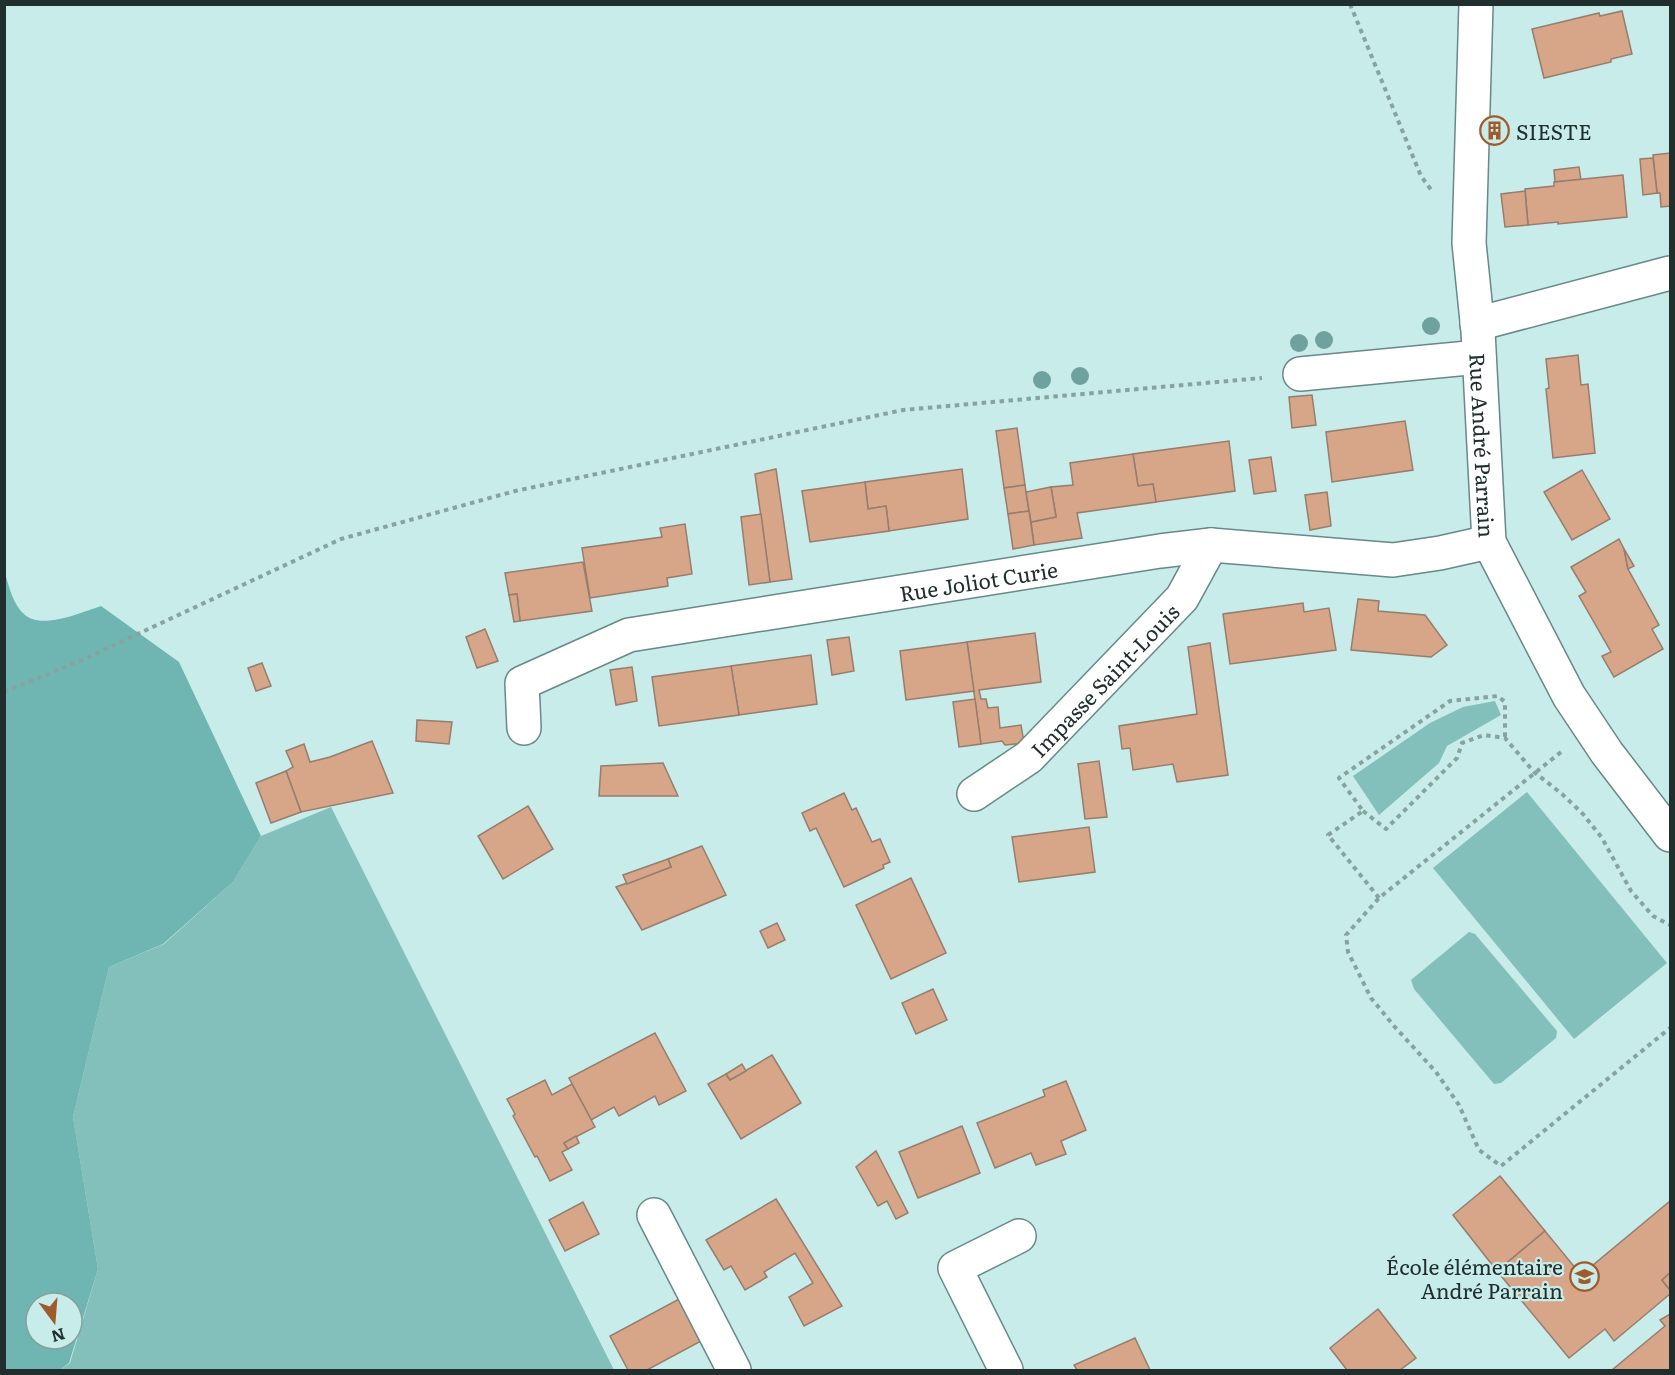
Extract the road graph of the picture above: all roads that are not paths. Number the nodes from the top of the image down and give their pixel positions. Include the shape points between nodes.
1 (1476, 4) edge
2 (1671, 273) edge
3 (1477, 324) junction
4 (1479, 357) junction
5 (1300, 374) road end
6 (1489, 542) junction
7 (1211, 545) junction
8 (524, 728) dead end
9 (974, 794) dead end
10 (1671, 835) edge
11 (654, 1215) dead end
12 (1018, 1236) dead end
13 (734, 1371) edge
14 (1006, 1371) edge

1 - 3 street, Rue André Parrain via 1469,243
2 - 3 street
3 - 4 street, Rue André Parrain
4 - 5 street
4 - 6 street, Rue André Parrain
6 - 7 street, Rue Joliot Curie via 1393,560
6 - 10 street, Rue André Parrain via 1569,696 1607,753
7 - 8 street, Rue Joliot Curie via 629,635 522,683
7 - 9 street, Impasse Saint-Louis via 1182,598 1029,757
11 - 13 street
12 - 14 street via 954,1268

